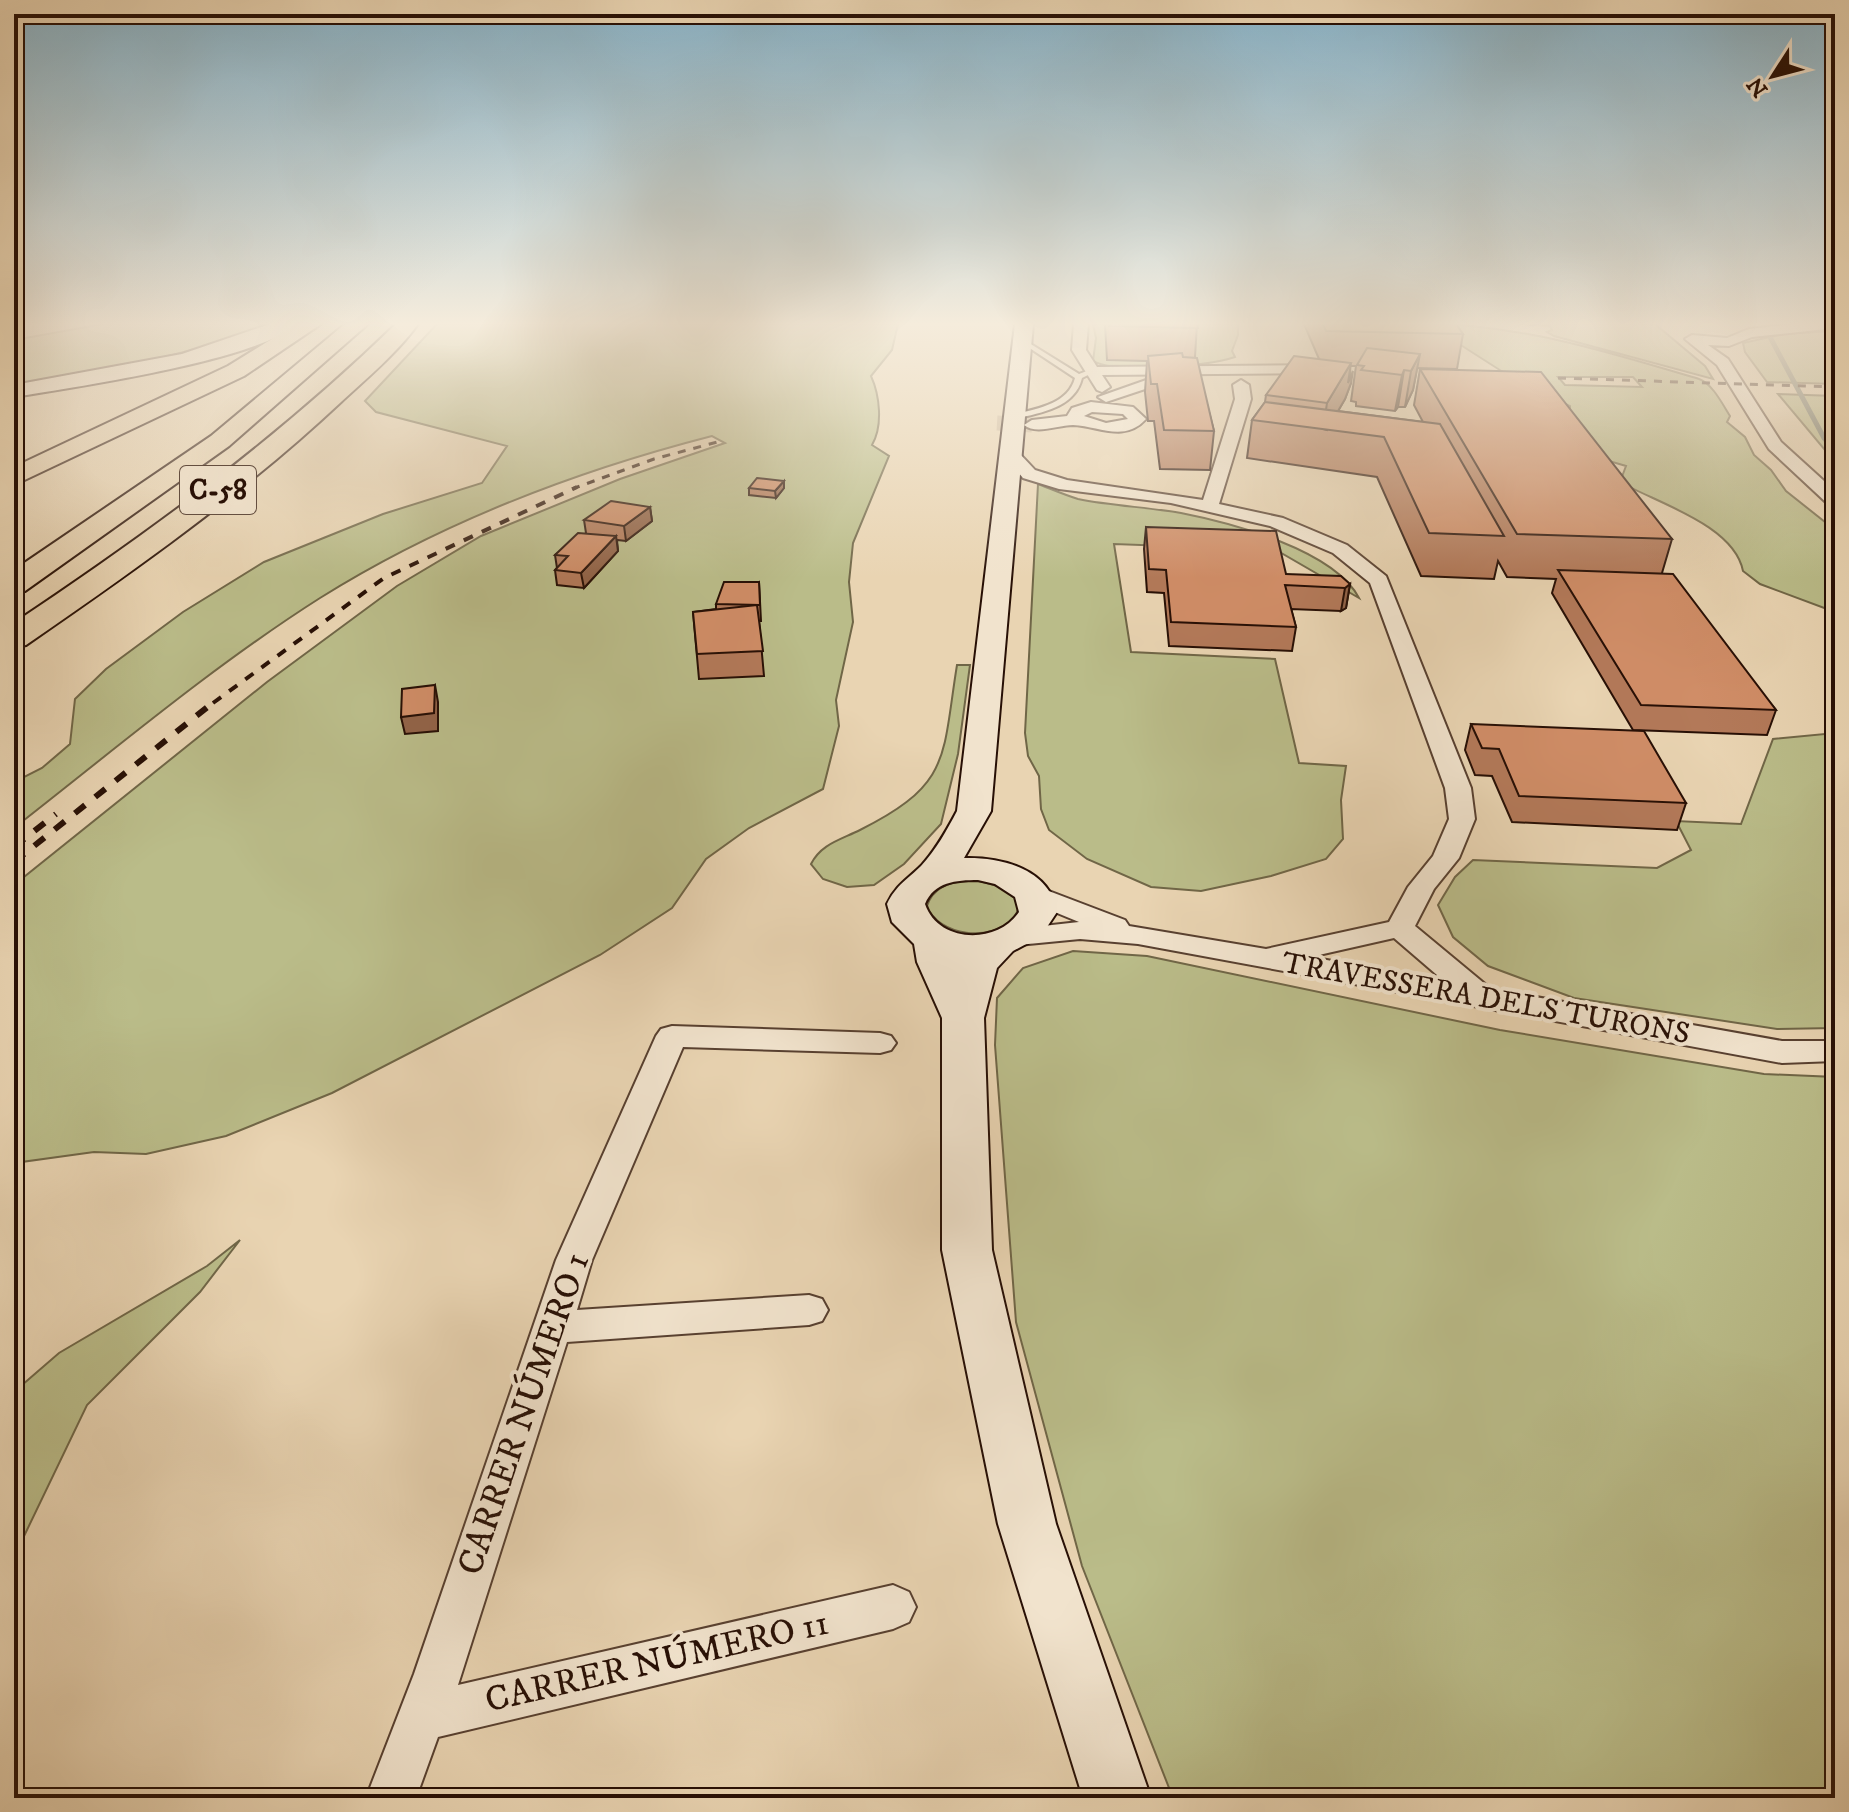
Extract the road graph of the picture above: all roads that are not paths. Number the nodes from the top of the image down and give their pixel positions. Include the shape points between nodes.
1 (157, 409) edge
2 (258, 409) edge
3 (319, 409) edge
4 (1023, 409) edge
5 (1045, 409) edge
6 (1085, 409) edge
7 (1125, 409) edge
8 (1237, 409) edge
9 (1752, 409) edge
10 (1078, 420) junction
11 (1023, 421) junction
12 (1135, 422) junction
13 (1784, 425) dead end
14 (1155, 426) edge
15 (1013, 457) junction
16 (14, 477) edge
17 (1835, 481) edge
18 (1835, 501) edge
19 (1211, 502) dead end
20 (14, 584) edge
21 (14, 638) edge
22 (974, 811) junction
23 (932, 876) junction
24 (1022, 885) junction
25 (1400, 928) junction
26 (1138, 935) junction
27 (932, 938) junction
28 (1008, 940) junction
29 (1262, 959) junction
30 (1481, 996) junction
31 (963, 1018) junction
32 (880, 1043) dead end
33 (1835, 1051) edge
34 (809, 1310) dead end
35 (552, 1327) junction
36 (893, 1607) dead end
37 (421, 1717) junction
38 (391, 1798) edge
39 (1117, 1798) edge

1 - 16 highway
2 - 20 highway, C-58 via 220,441
3 - 21 highway, C-58 via 162,533
4 - 11 street
5 - 11 lane
6 - 10 street via 1075,414
7 - 12 street via 1134,412
8 - 19 street via 1222,432
9 - 18 street via 1775,445
10 - 11 street
10 - 12 street via 1112,427
11 - 15 street
12 - 14 street
13 - 17 street
15 - 22 street
15 - 25 street via 1029,474 1065,485 1171,498 1276,522 1340,549 1379,580 1458,788 1462,819 1446,858 1422,887
22 - 23 street
22 - 24 street
23 - 24 street via 972,868
23 - 27 street via 914,888 905,907 910,921
24 - 26 street, TRAVESSERA DELS TURONS
24 - 28 street via 1038,904 1037,916
25 - 29 street
25 - 30 street
26 - 28 street, TRAVESSERA DELS TURONS via 1080,930
26 - 29 street, TRAVESSERA DELS TURONS
27 - 28 street via 969,946
27 - 31 street via 937,962
28 - 31 street via 978,964
29 - 30 street, TRAVESSERA DELS TURONS
30 - 33 street, TRAVESSERA DELS TURONS via 1782,1052
31 - 39 street via 967,1250 1027,1524
32 - 35 street, CARRER NÚMERO 1 via 672,1036 574,1260
34 - 35 street
35 - 37 street, CARRER NÚMERO 1
36 - 37 street, CARRER NÚMERO 11
37 - 38 street, CARRER NÚMERO 1

